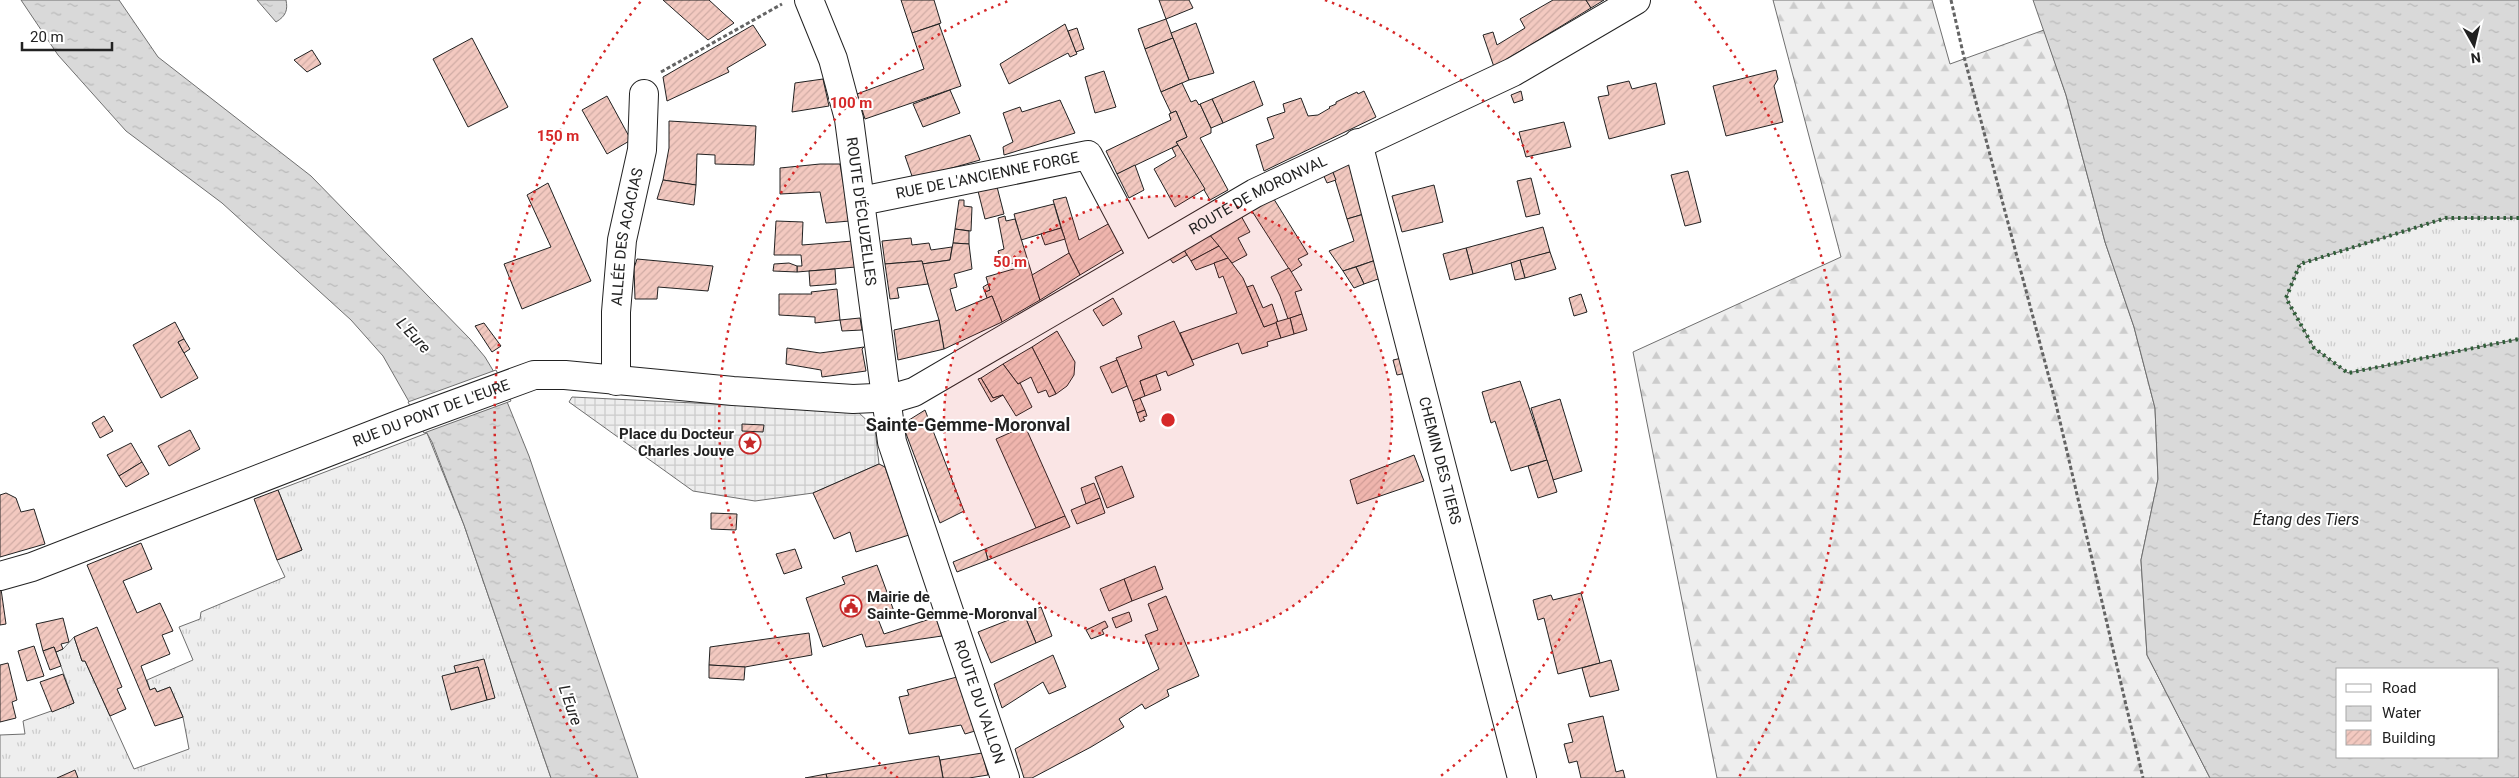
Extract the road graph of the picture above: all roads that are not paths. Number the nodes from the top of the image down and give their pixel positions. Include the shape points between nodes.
1 (809, 0) edge
2 (1636, 0) edge
3 (644, 94) road end
4 (1358, 143) junction
5 (861, 201) junction
6 (1142, 257) junction
7 (616, 382) junction
8 (885, 398) junction
9 (0, 576) edge
10 (1005, 778) edge
11 (1522, 778) edge

1 - 5 street, ROUTE D'ÉCLUZELLES via 842,90
2 - 4 street, ROUTE DE MORONVAL via 1513,72
3 - 7 street, ALLÉE DES ACACIAS via 642,150 622,240 616,312
4 - 6 street, ROUTE DE MORONVAL via 1255,193
4 - 11 street, CHEMIN DES TIERS
5 - 6 street, RUE DE L'ANCIENNE FORGE via 1088,155
5 - 8 street, ROUTE D'ÉCLUZELLES
6 - 8 street, ROUTE DE MORONVAL via 924,388
7 - 8 street, RUE DU PONT DE L'EURE via 854,399
7 - 9 street, RUE DU PONT DE L'EURE via 565,375 525,378
8 - 10 street, ROUTE DU VALLON via 898,463

